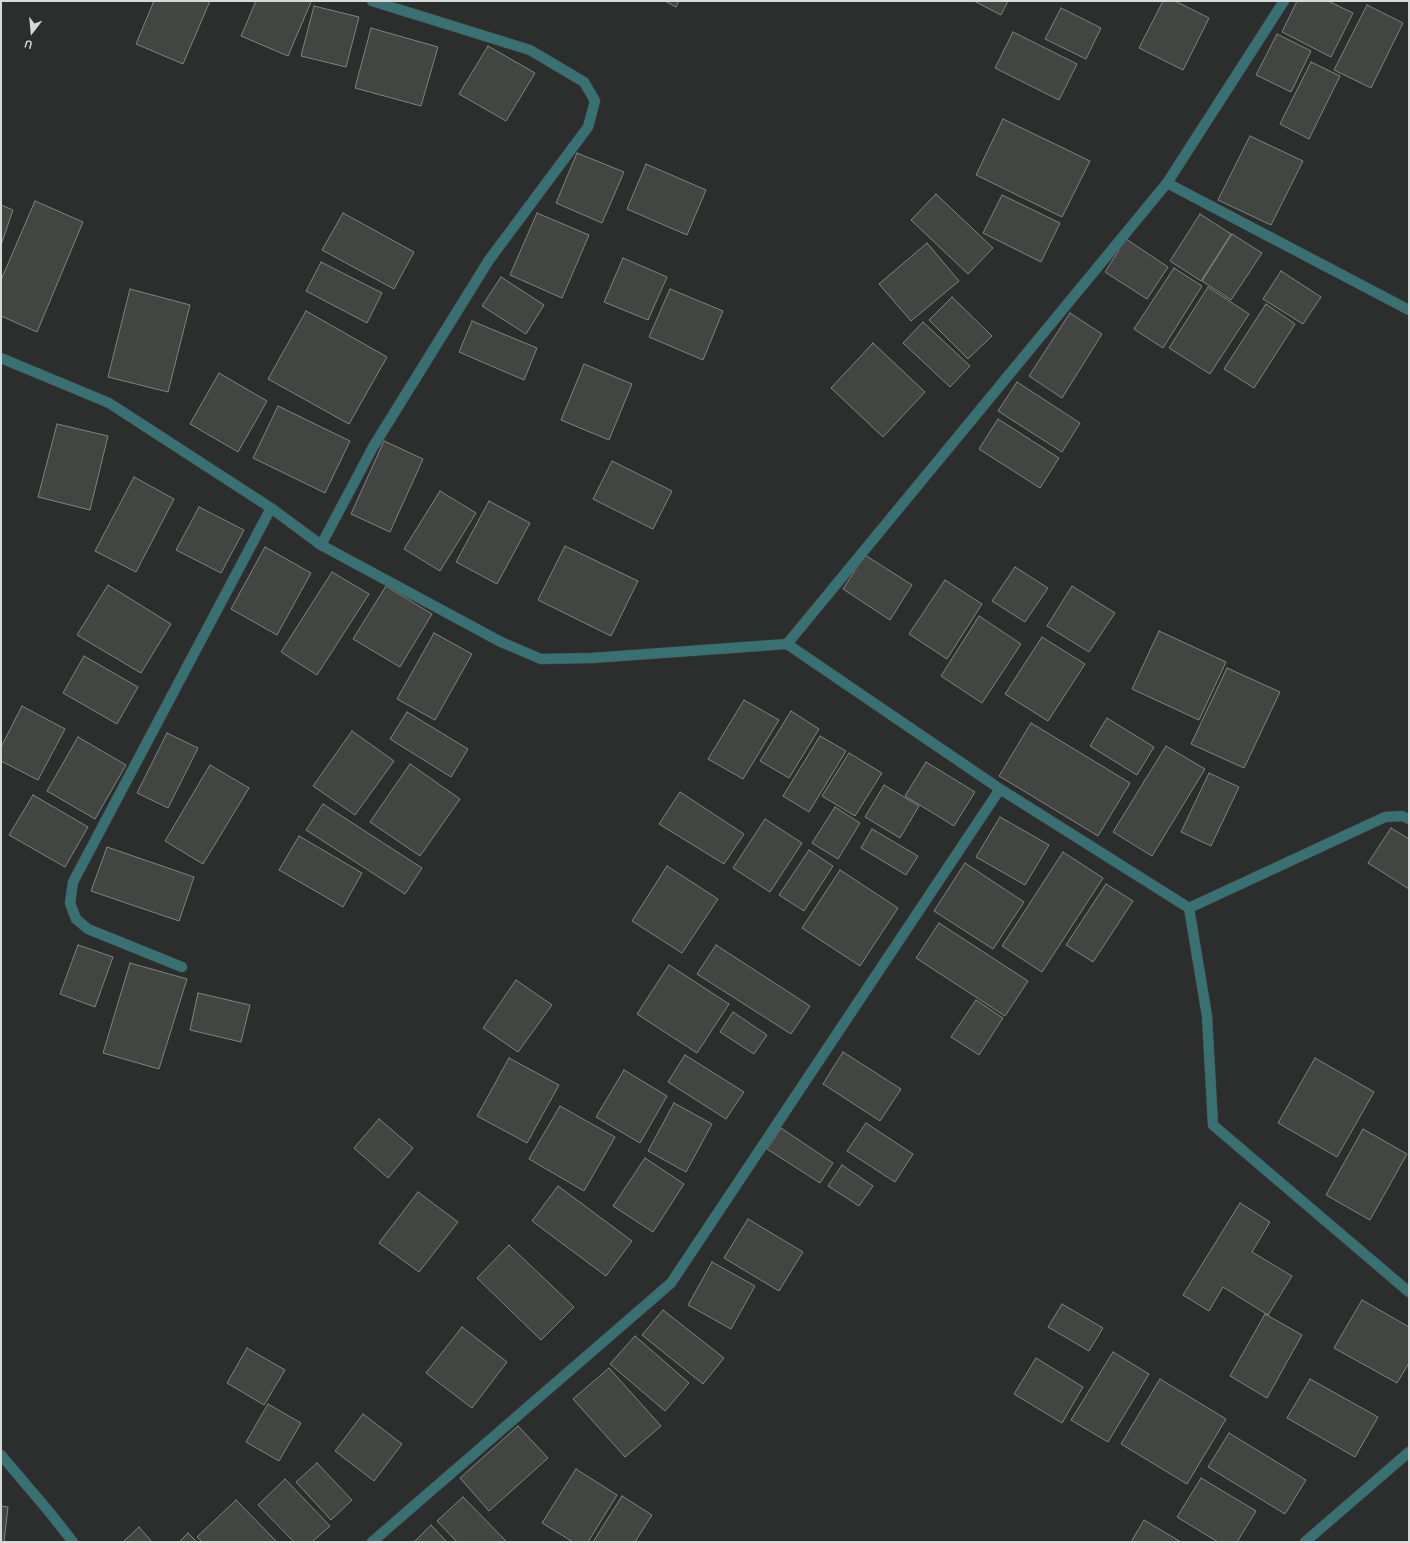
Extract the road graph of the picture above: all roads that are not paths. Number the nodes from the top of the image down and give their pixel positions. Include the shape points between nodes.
1 (372, 1) edge
2 (1284, 1) edge
3 (1167, 183) junction
4 (1409, 310) edge
5 (1, 358) edge
6 (271, 508) junction
7 (321, 545) junction
8 (787, 644) junction
9 (1000, 789) junction
10 (1409, 819) edge
11 (1190, 908) junction
12 (182, 967) dead end
13 (1409, 1292) edge
14 (1409, 1452) edge
15 (1, 1455) edge
16 (73, 1542) edge
17 (372, 1542) edge
18 (1305, 1542) edge

1 - 7 street via 530,50 584,82 595,101 588,127 489,260 373,447
2 - 3 street
3 - 4 street
3 - 8 street
5 - 6 street via 109,403
6 - 7 street
6 - 12 street via 73,882 70,903 76,919 88,929
7 - 8 street via 501,642 541,660
8 - 9 street
9 - 11 street
9 - 17 street via 671,1283
10 - 11 street via 1402,816 1385,817
11 - 13 street via 1207,1016 1213,1125
14 - 18 street
15 - 16 street

